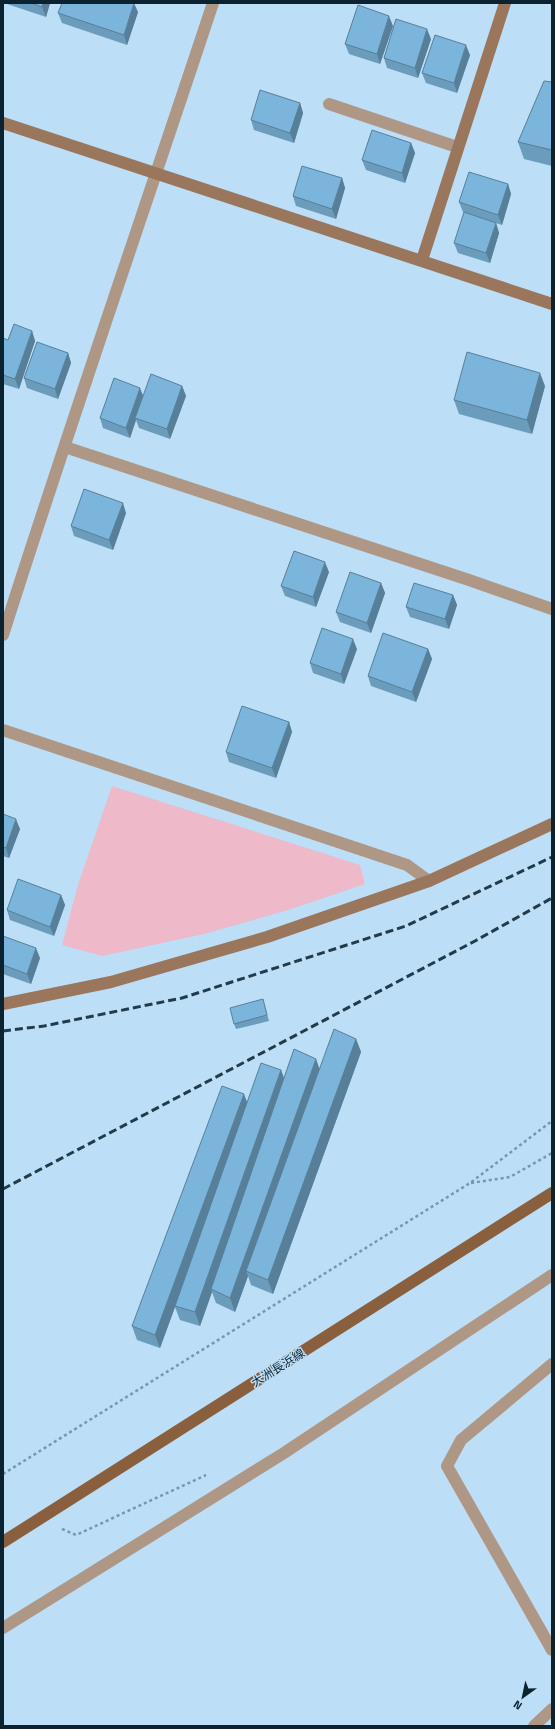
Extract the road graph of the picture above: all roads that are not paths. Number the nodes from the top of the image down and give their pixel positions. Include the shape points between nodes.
1 (213, 3) edge
2 (505, 3) edge
3 (329, 104) dead end
4 (3, 123) edge
5 (457, 148) junction
6 (157, 172) junction
7 (422, 260) junction
8 (552, 304) edge
9 (65, 447) junction
10 (552, 609) edge
11 (3, 635) edge
12 (3, 730) edge
13 (552, 824) edge
14 (429, 881) junction
15 (3, 1004) edge
16 (552, 1194) edge
17 (552, 1275) edge
18 (552, 1364) edge
19 (3, 1542) edge
20 (3, 1628) edge
21 (552, 1650) edge
22 (552, 1709) edge
23 (534, 1726) edge

1 - 6 street
2 - 5 street
3 - 5 street
4 - 6 street
5 - 7 street
6 - 7 street
6 - 9 street
7 - 8 street
9 - 10 street
9 - 11 street
12 - 14 street via 399,862
13 - 14 street
14 - 15 street via 267,937 150,971 111,982
16 - 19 main road, 大洲長浜線
17 - 20 street via 284,1453
18 - 21 street via 461,1440 447,1466
22 - 23 street

